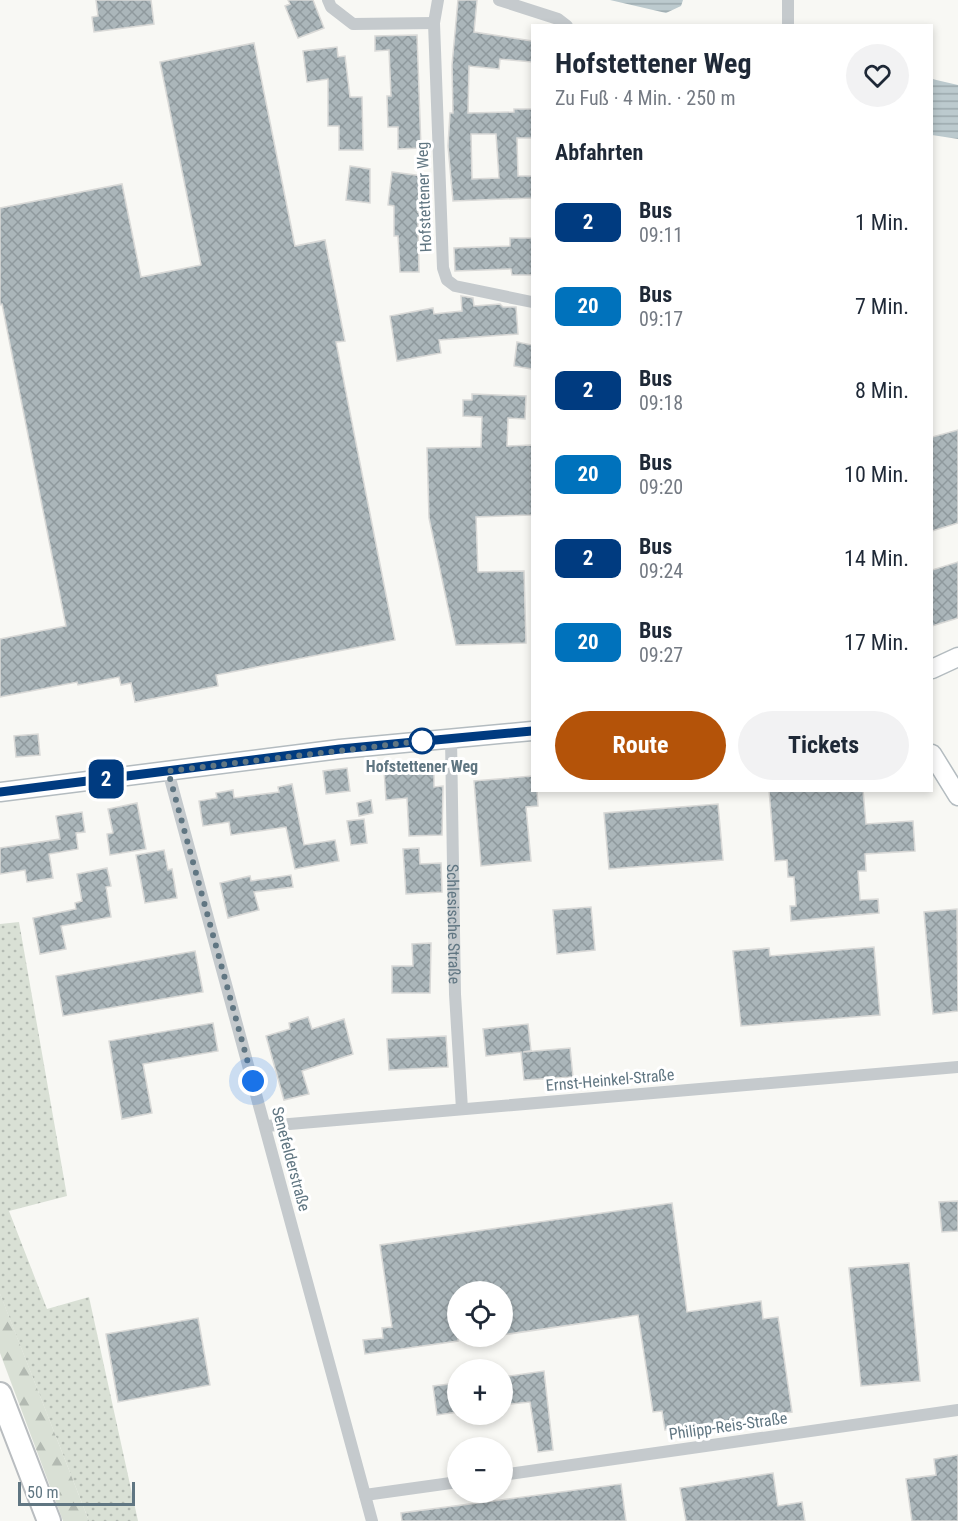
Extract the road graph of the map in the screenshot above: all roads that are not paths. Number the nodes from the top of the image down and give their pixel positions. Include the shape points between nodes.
1 (328, 0) edge
2 (438, 0) edge
3 (499, 0) edge
4 (788, 0) edge
5 (434, 23) junction
6 (564, 24) edge
7 (788, 24) edge
8 (531, 302) edge
9 (958, 657) edge
10 (933, 669) edge
11 (531, 730) edge
12 (451, 738) junction
13 (933, 756) edge
14 (168, 771) junction
15 (0, 792) edge
16 (958, 796) edge
17 (958, 1067) edge
18 (462, 1109) junction
19 (266, 1126) junction
20 (0, 1394) edge
21 (958, 1410) edge
22 (513, 1473) edge
23 (447, 1484) edge
24 (365, 1495) junction
25 (49, 1521) edge
26 (372, 1521) edge

1 - 5 street via 353,24
2 - 5 street, Hofstettener Weg
3 - 6 street
4 - 7 street
5 - 8 street, Hofstettener Weg via 443,268 447,280 455,286
9 - 10 street
11 - 12 street
12 - 14 street
12 - 18 street, Schlesische Straße via 455,994
13 - 16 street
14 - 15 street
14 - 19 street, Senefelderstraße
17 - 18 street, Ernst-Heinkel-Straße
18 - 19 street, Ernst-Heinkel-Straße
19 - 24 street, Senefelderstraße
20 - 25 highway
21 - 22 street, Philipp-Reis-Straße
23 - 24 street
24 - 26 street, Senefelderstraße

